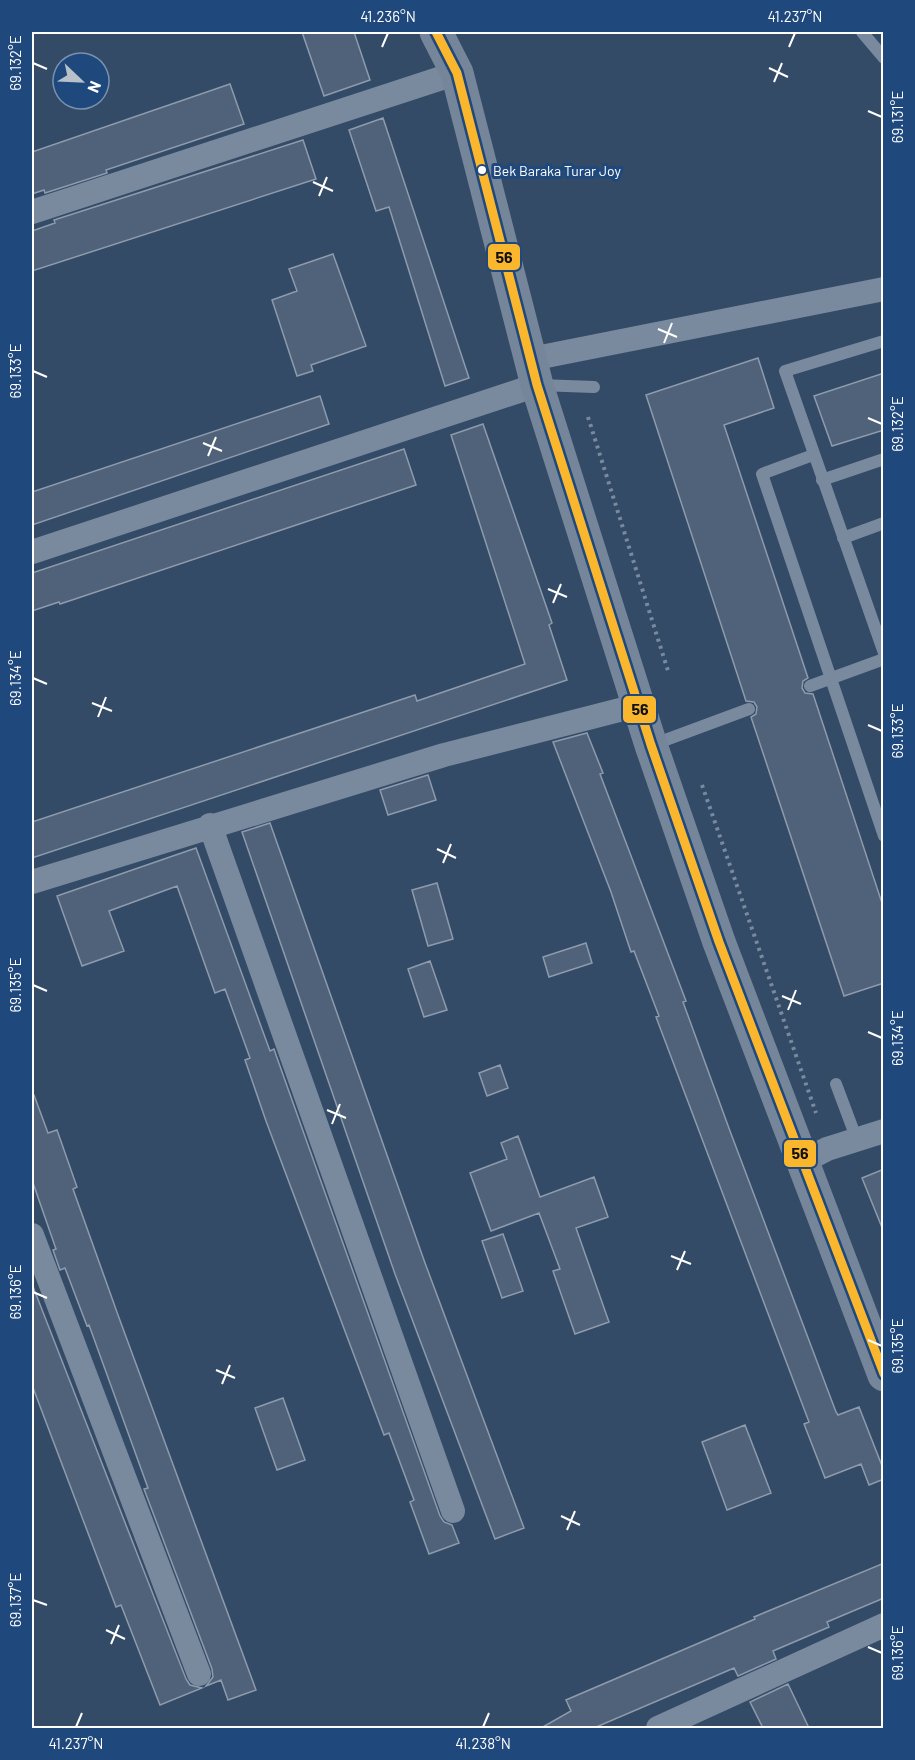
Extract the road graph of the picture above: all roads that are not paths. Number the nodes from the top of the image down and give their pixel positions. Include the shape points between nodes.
1 (436, 32) edge
2 (862, 32) edge
3 (884, 58) edge
4 (457, 73) junction
5 (32, 213) edge
6 (884, 289) edge
7 (884, 342) edge
8 (534, 372) junction
9 (594, 387) dead end
10 (813, 455) junction
11 (884, 459) edge
12 (822, 480) junction
13 (884, 523) edge
14 (843, 538) junction
15 (32, 552) edge
16 (880, 631) edge
17 (884, 653) edge
18 (884, 659) edge
19 (830, 678) junction
20 (810, 686) dead end
21 (639, 705) junction
22 (749, 709) dead end
23 (651, 745) junction
24 (210, 825) junction
25 (884, 836) edge
26 (32, 882) edge
27 (836, 1084) dead end
28 (884, 1131) edge
29 (857, 1140) junction
30 (802, 1162) junction
31 (32, 1235) edge
32 (884, 1376) edge
33 (453, 1511) dead end
34 (884, 1625) edge
35 (199, 1674) dead end
36 (658, 1728) edge

1 - 4 main road
2 - 3 lane
4 - 5 street
4 - 8 main road
6 - 8 street
7 - 10 lane via 785,371
8 - 9 lane
8 - 15 street
8 - 21 main road
10 - 12 lane
10 - 19 lane via 762,474
11 - 12 lane
12 - 14 lane
13 - 14 lane
14 - 16 lane
16 - 17 lane
18 - 19 lane
19 - 20 lane
19 - 25 lane
21 - 23 main road
21 - 24 street via 444,755
22 - 23 lane
23 - 30 main road via 719,942
24 - 26 street
24 - 33 street
27 - 29 lane
28 - 29 street
29 - 30 street
30 - 32 main road
31 - 35 street
34 - 36 street

